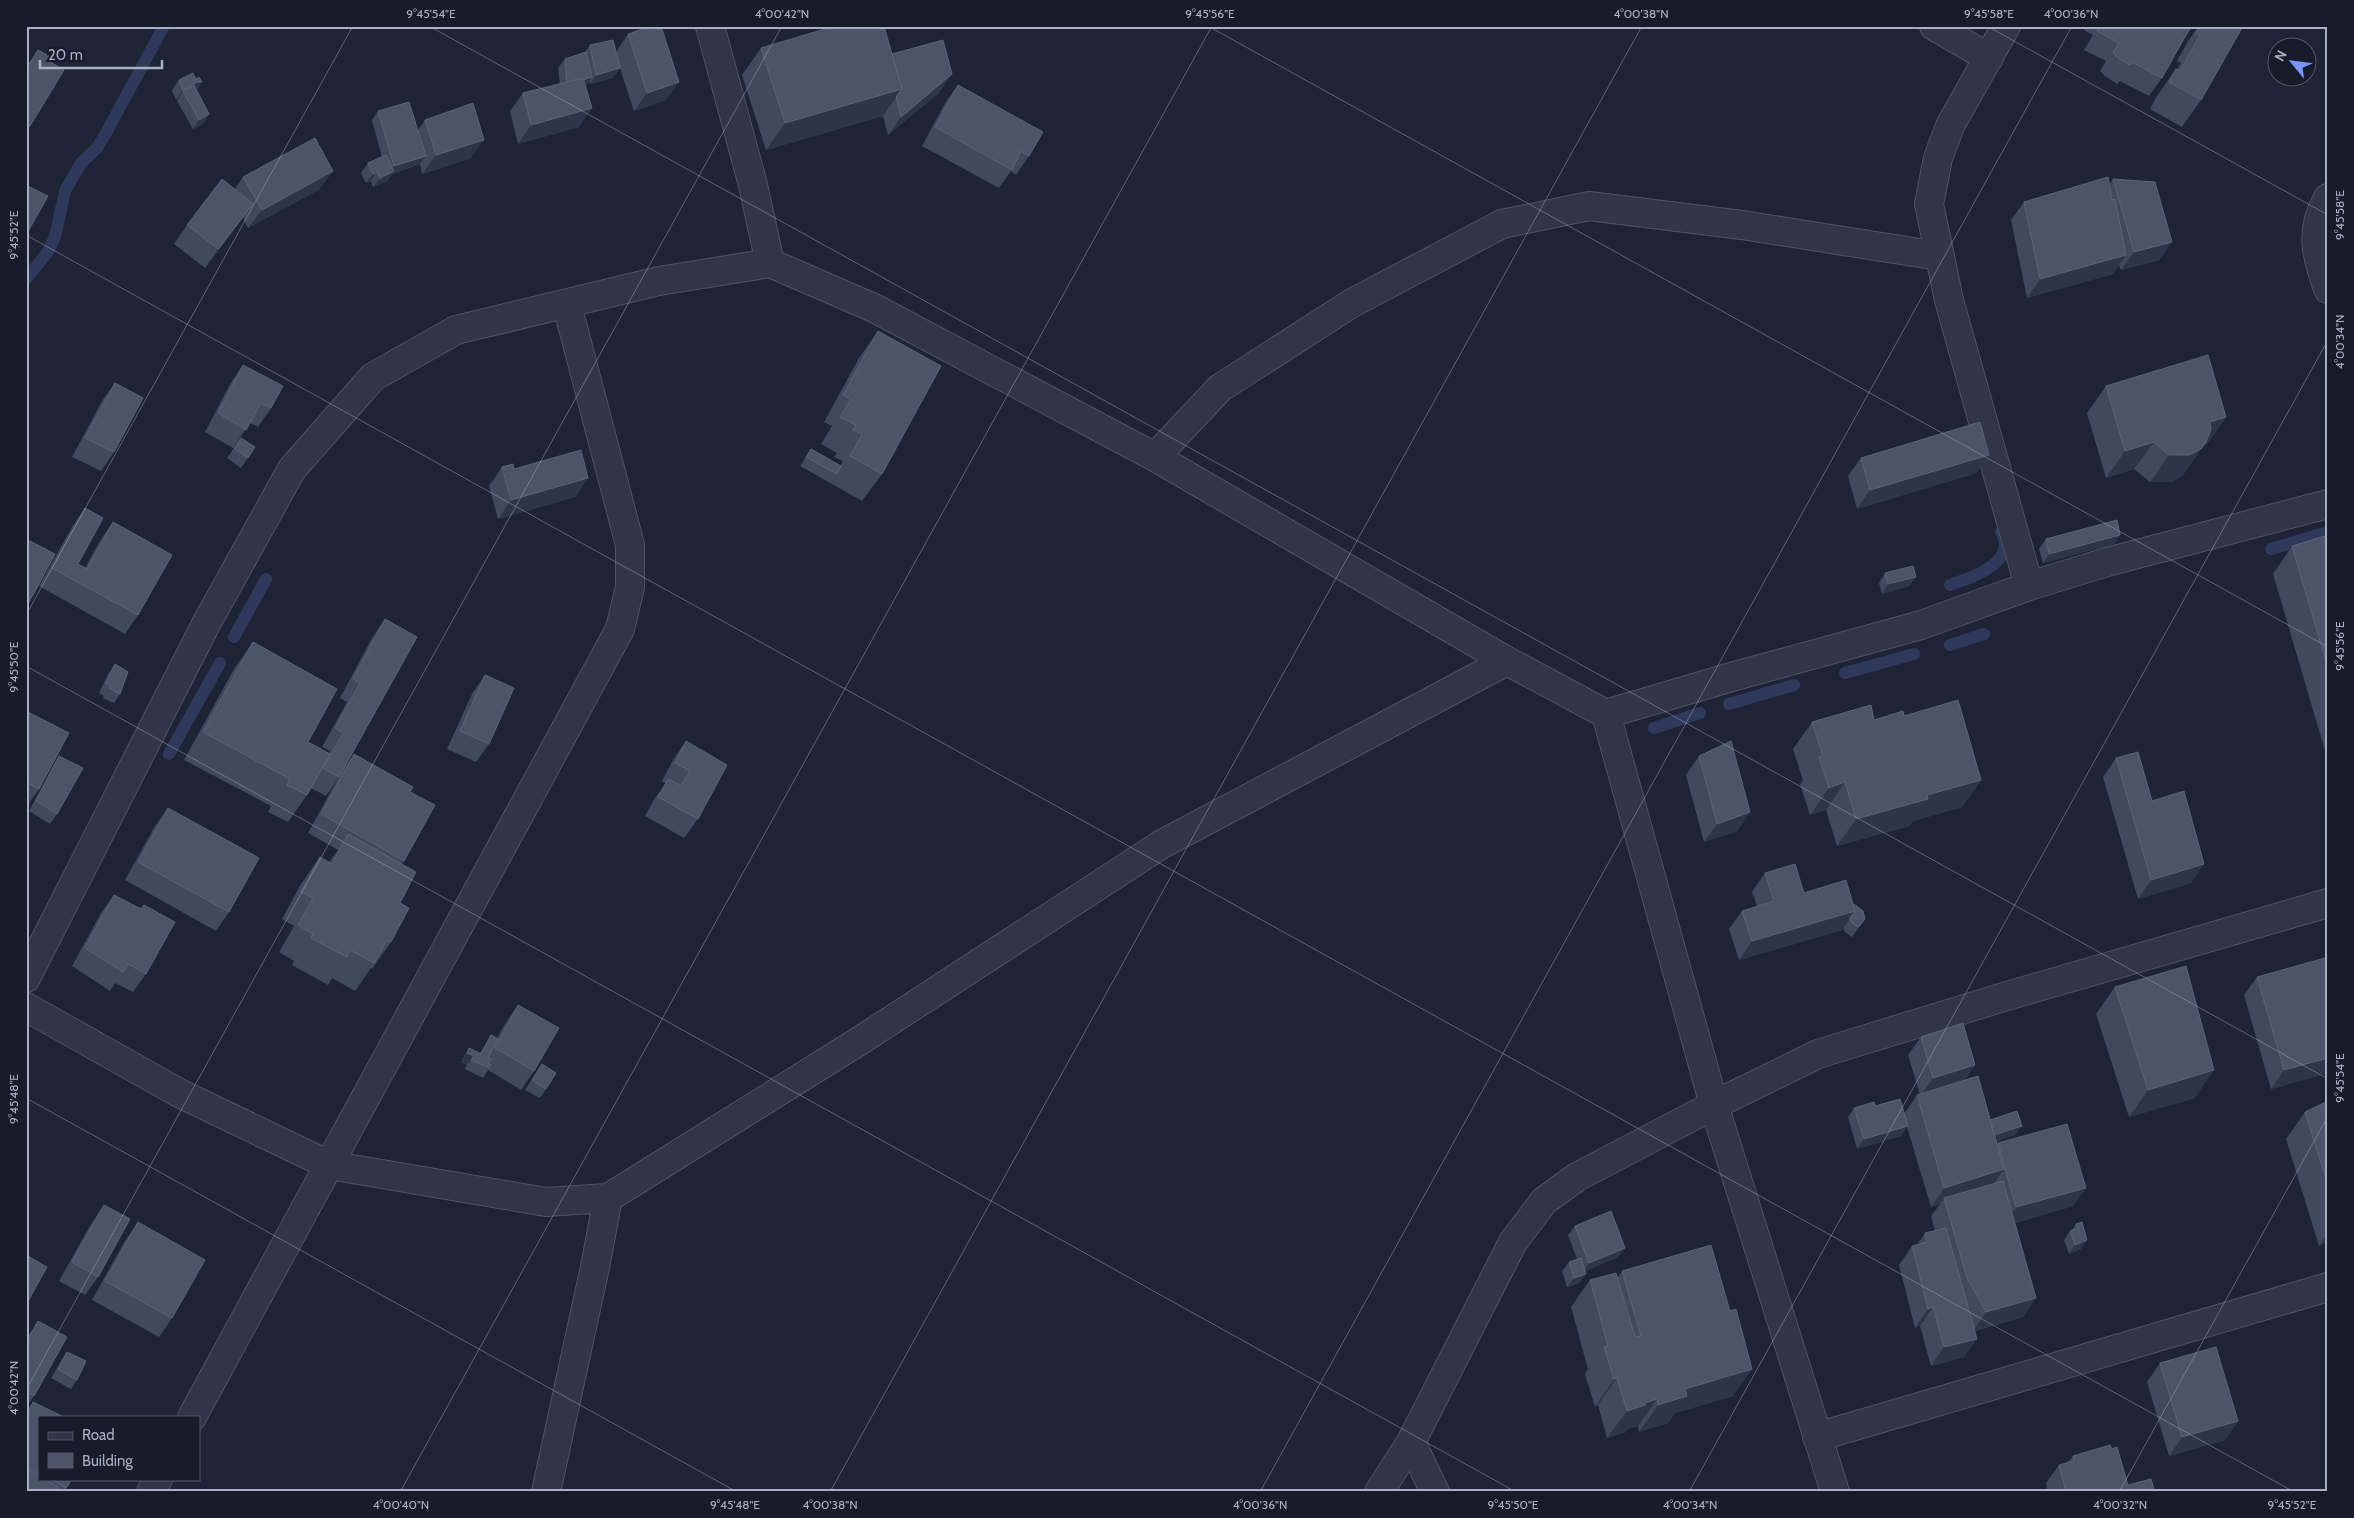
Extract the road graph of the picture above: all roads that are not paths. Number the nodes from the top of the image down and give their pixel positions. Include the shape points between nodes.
1 (710, 26) edge
2 (1934, 26) edge
3 (2006, 26) edge
4 (1989, 58) junction
5 (2328, 198) edge
6 (1939, 256) junction
7 (770, 263) junction
8 (2328, 289) edge
9 (567, 305) junction
10 (1156, 457) junction
11 (2328, 504) edge
12 (2029, 586) junction
13 (1507, 661) junction
14 (1606, 714) junction
15 (2328, 903) edge
16 (26, 978) edge
17 (26, 1006) edge
18 (1714, 1105) junction
19 (329, 1165) junction
20 (608, 1198) junction
21 (2328, 1287) edge
22 (193, 1416) edge
23 (1817, 1437) junction
24 (1411, 1442) junction
25 (157, 1480) edge
26 (151, 1492) edge
27 (546, 1492) edge
28 (1379, 1492) edge
29 (1435, 1492) edge
30 (1835, 1492) edge

1 - 7 street via 753,185
2 - 4 street
3 - 4 street
4 - 6 street via 1950,126 1938,158 1930,204
5 - 8 street via 2321,211 2314,241
6 - 10 street via 1589,206 1502,224 1352,303 1220,388
6 - 12 street
7 - 9 street via 659,281
7 - 10 street via 874,308
9 - 16 street via 456,330 373,378 292,469 206,624
9 - 19 street via 630,545 630,587 620,630
10 - 13 street
11 - 12 street via 2107,562
12 - 14 street via 1921,625
13 - 14 street
13 - 20 street via 1162,844 861,1040
14 - 18 street
15 - 18 street via 1818,1054
17 - 19 street via 181,1094
18 - 23 street
18 - 24 street via 1577,1177 1544,1200 1513,1242
19 - 20 street via 546,1202
19 - 22 street
20 - 27 street
21 - 23 street
23 - 30 street
24 - 28 street
24 - 29 street
25 - 26 street

